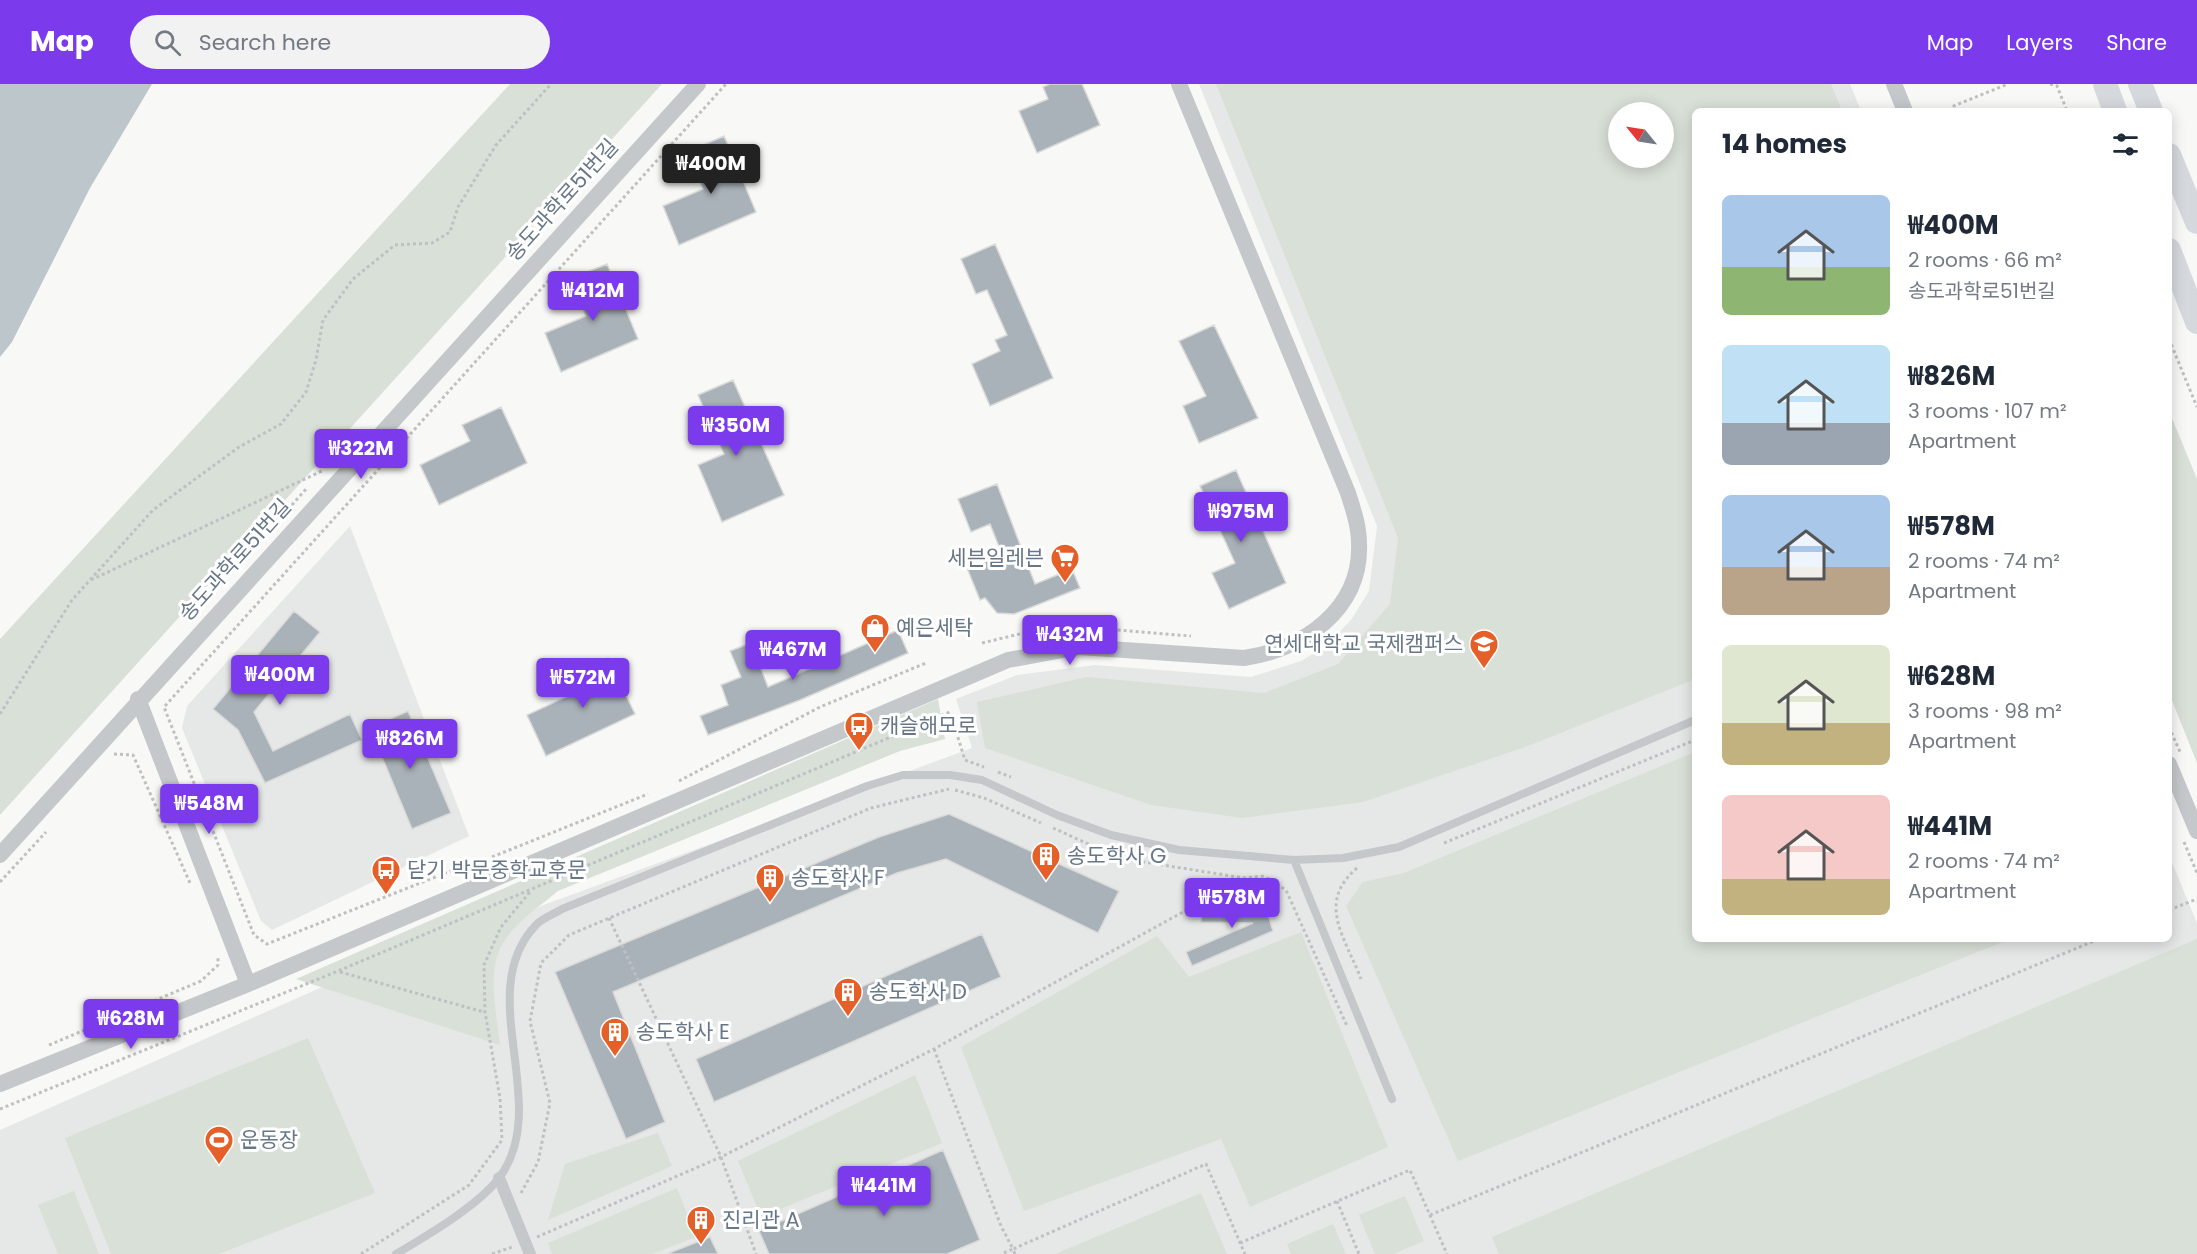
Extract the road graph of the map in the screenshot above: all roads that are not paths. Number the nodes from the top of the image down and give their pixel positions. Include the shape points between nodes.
1 (698, 84) edge
2 (1179, 84) edge
3 (2104, 84) edge
4 (2140, 84) edge
5 (1896, 85) edge
6 (1904, 108) edge
7 (2114, 108) edge
8 (2150, 108) edge
9 (2172, 162) edge
10 (2197, 222) edge
11 (2172, 258) edge
12 (2197, 322) edge
13 (138, 699) junction
14 (1692, 721) edge
15 (2172, 771) edge
16 (2197, 831) edge
17 (0, 855) edge
18 (1294, 860) junction
19 (248, 984) junction
20 (0, 1084) edge
21 (1392, 1099) dead end
22 (499, 1178) junction
23 (527, 1248) edge
24 (396, 1254) edge

1 - 13 street, 송도과학로51번길
2 - 19 street via 1356,519 1357,569 1348,592 1317,631 1269,654 1244,657 1079,647 1008,660
3 - 7 main road
4 - 8 main road
5 - 6 street
9 - 10 main road
11 - 12 main road
13 - 17 street, 송도과학로51번길
13 - 19 street
14 - 18 lane via 1399,847 1343,858
15 - 16 street
18 - 21 lane
18 - 22 lane via 1179,850 1111,835 981,780 903,775 834,800 562,909 536,924 512,967 520,1114 514,1146
19 - 20 street
22 - 23 street
22 - 24 lane via 470,1204

